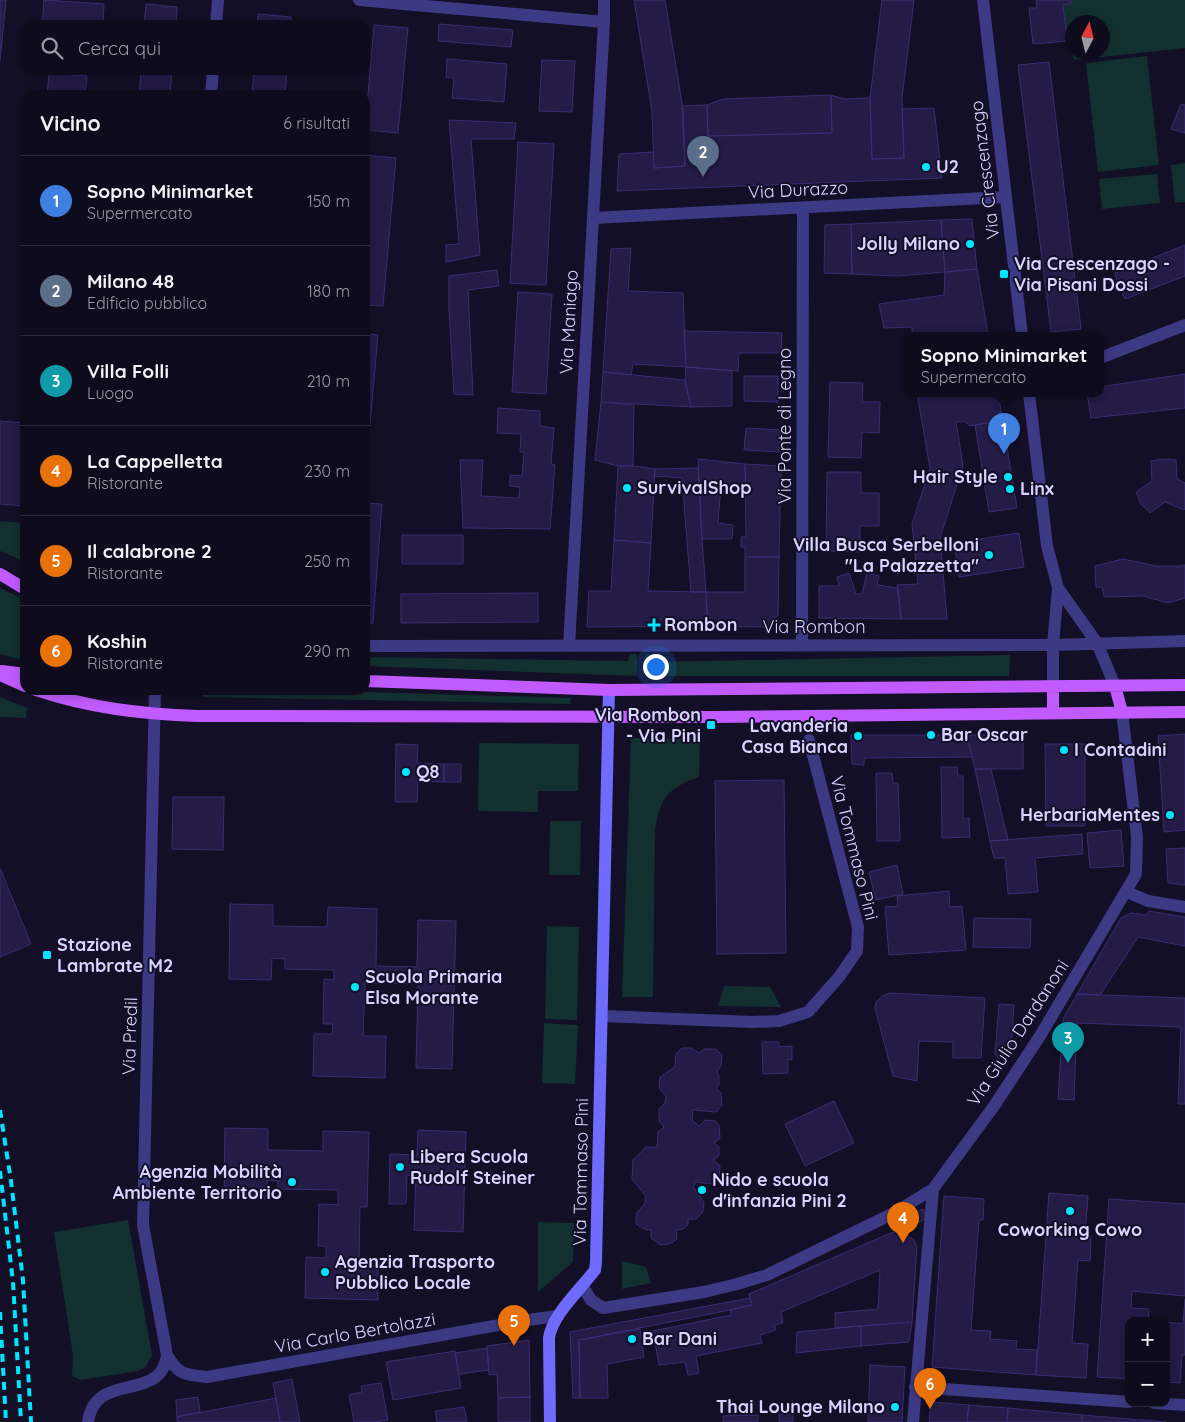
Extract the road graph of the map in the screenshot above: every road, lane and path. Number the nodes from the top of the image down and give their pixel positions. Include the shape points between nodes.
1 (218, 0) edge
2 (359, 0) edge
3 (604, 0) edge
4 (983, 0) edge
5 (216, 20) edge
6 (604, 22) junction
7 (213, 75) edge
8 (211, 90) edge
9 (1005, 197) junction
10 (803, 208) junction
11 (593, 218) junction
12 (1185, 325) edge
13 (1022, 332) edge
14 (1104, 356) edge
15 (1029, 397) edge
16 (0, 574) edge
17 (20, 587) edge
18 (1058, 588) junction
19 (1185, 641) edge
20 (1097, 643) junction
21 (802, 644) junction
22 (1053, 645) junction
23 (370, 646) edge
24 (569, 646) junction
25 (0, 671) edge
26 (20, 673) edge
27 (0, 675) edge
28 (370, 681) edge
29 (20, 684) edge
30 (1185, 685) edge
31 (1115, 686) junction
32 (1053, 687) junction
33 (609, 690) junction
34 (53, 695) edge
35 (155, 695) edge
36 (1053, 712) junction
37 (1122, 712) junction
38 (1185, 712) edge
39 (154, 715) junction
40 (609, 717) junction
41 (808, 740) dead end
42 (1127, 892) junction
43 (1185, 907) edge
44 (602, 1016) junction
45 (933, 1189) junction
46 (582, 1287) junction
47 (558, 1316) junction
48 (167, 1355) junction
49 (916, 1387) junction
50 (1125, 1402) edge
51 (1170, 1404) edge
52 (1185, 1405) edge
53 (88, 1422) edge
54 (550, 1422) edge
55 (913, 1422) edge

1 - 5 street
2 - 6 street
3 - 6 street, Via Maniago
4 - 9 street, Via Crescenzago
6 - 11 street, Via Maniago
7 - 8 street
9 - 10 street, Via Durazzo
9 - 13 street, Via Crescenzago
10 - 11 street, Via Durazzo
10 - 21 street, Via Ponte di Legno
11 - 24 street, Via Maniago
12 - 14 street
15 - 18 street via 1047,546
16 - 17 main road
18 - 20 street
18 - 22 street
19 - 20 street, Via Rombon
20 - 22 street, Via Rombon
20 - 31 street
21 - 22 street, Via Rombon
21 - 24 street, Via Rombon
22 - 32 street
23 - 24 street, Via Rombon
25 - 26 main road
27 - 29 main road
28 - 33 main road
30 - 31 main road
31 - 32 main road
31 - 37 main road
32 - 33 main road
32 - 36 main road
33 - 40 street
34 - 39 main road via 84,704
35 - 39 street, Via Predil
36 - 37 main road
36 - 40 main road
37 - 38 main road
37 - 42 street via 1137,837 1136,874
39 - 40 main road
39 - 48 street, Via Predil via 143,1224
40 - 44 street, Via Tommaso Pini
41 - 44 street, Via Tommaso Pini via 858,927 856,951 839,977 808,1012 779,1021
42 - 43 street via 1148,901
42 - 45 street, Via Giulio Dardanoni via 1040,1036
44 - 46 street, Via Tommaso Pini via 596,1262 595,1270
45 - 46 street via 894,1213 753,1280 704,1292 603,1308 590,1300
45 - 49 street
46 - 47 street, Via Tommaso Pini
47 - 48 street, Via Carlo Bertolazzi via 207,1377 187,1376
47 - 54 street, Via Tommaso Pini via 549,1338
48 - 53 street via 163,1370 154,1379 109,1392 97,1400 90,1409
49 - 50 street
49 - 55 street
51 - 52 street

